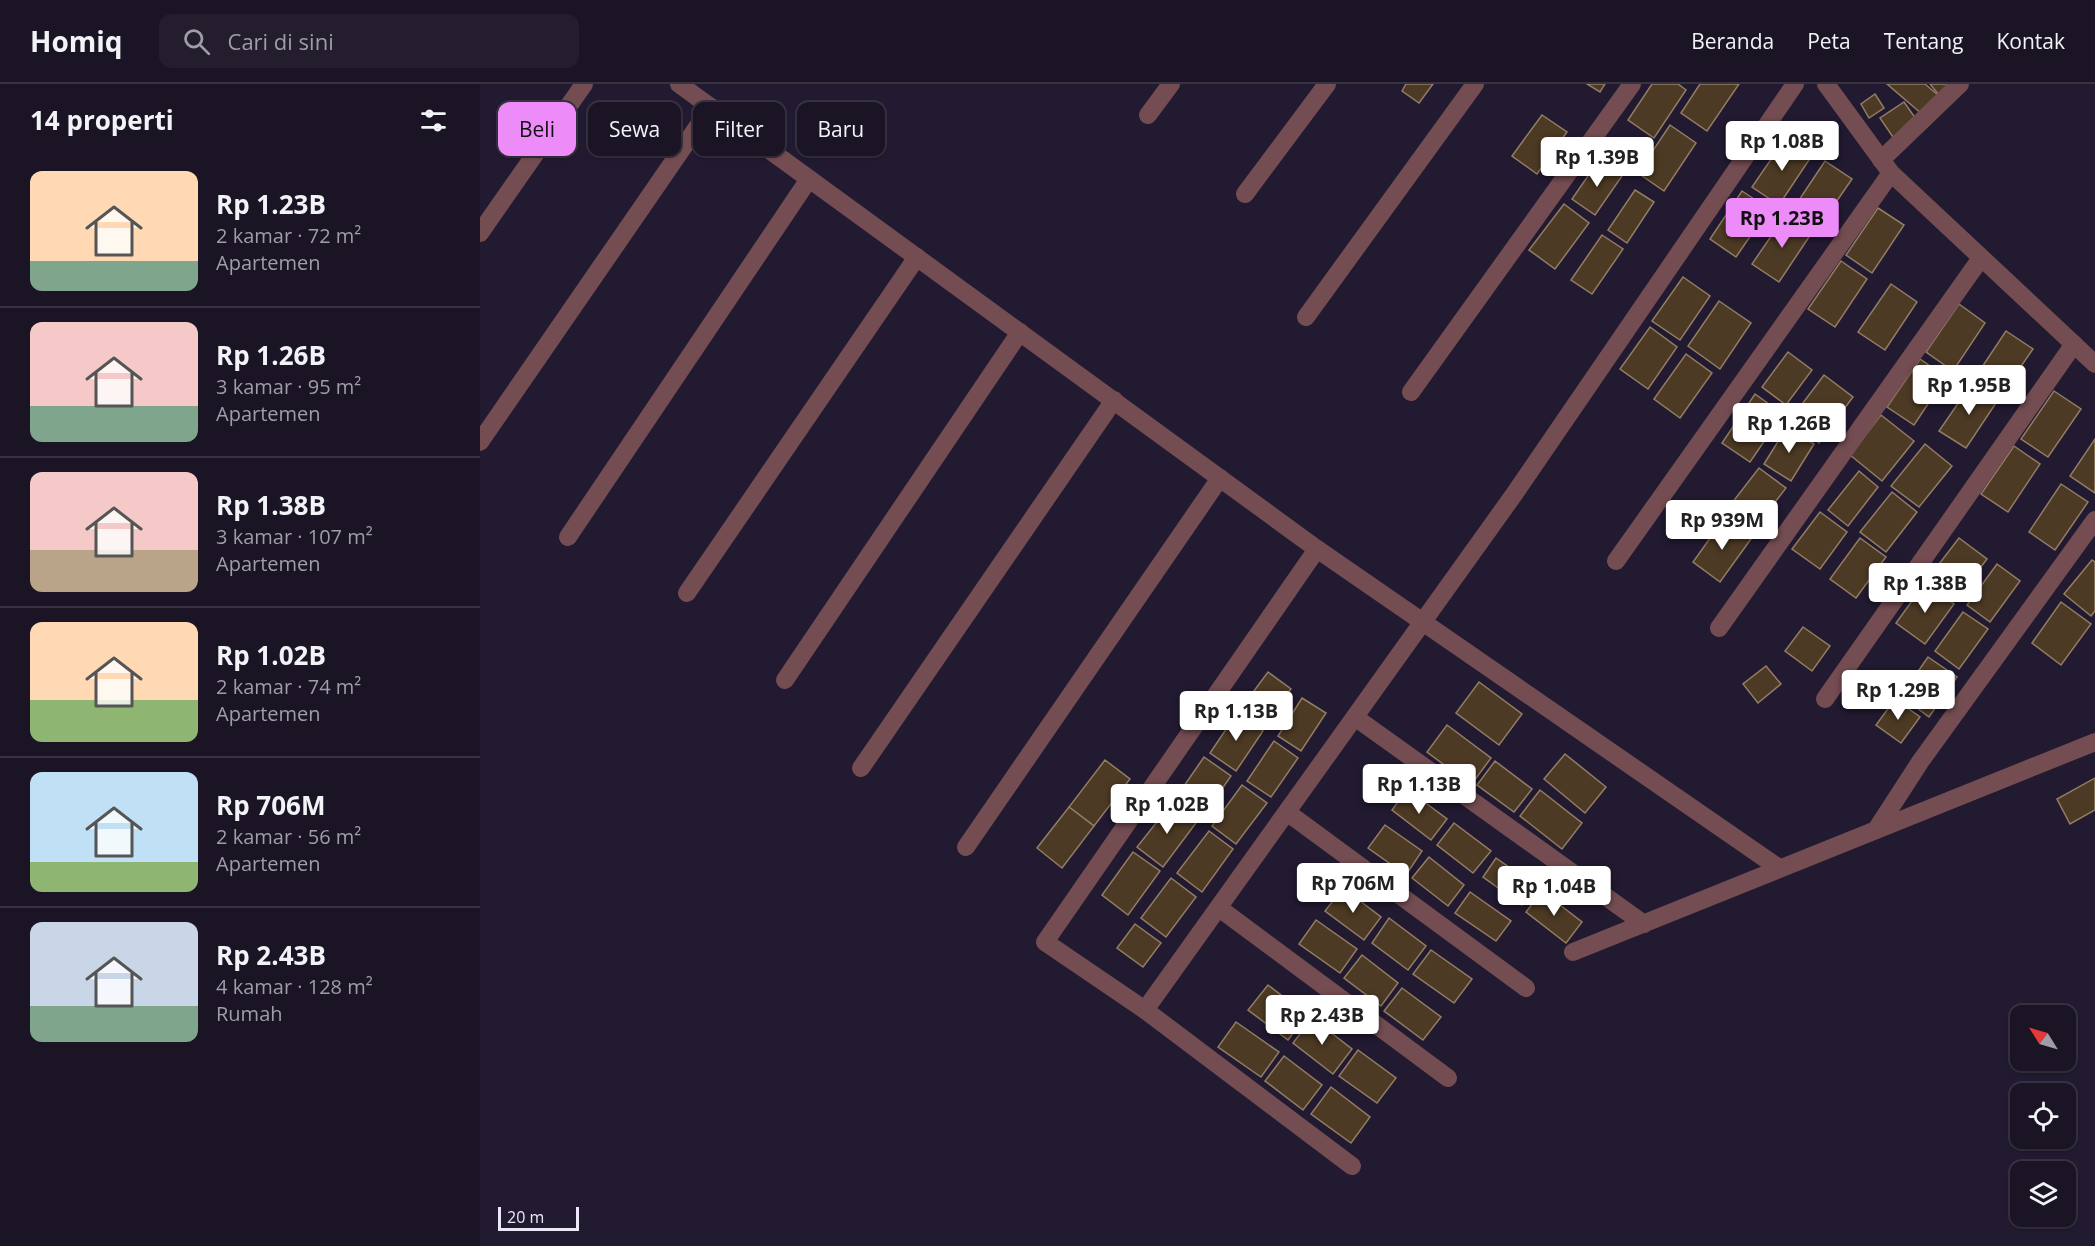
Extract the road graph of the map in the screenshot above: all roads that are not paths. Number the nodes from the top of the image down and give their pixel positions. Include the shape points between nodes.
1 (584, 84) edge
2 (679, 84) edge
3 (1171, 84) edge
4 (1327, 84) edge
5 (1475, 84) edge
6 (1632, 84) edge
7 (1795, 84) edge
8 (1826, 84) edge
9 (1960, 84) edge
10 (704, 102) edge
11 (1148, 115) dead end
12 (693, 133) edge
13 (779, 156) edge
14 (1886, 166) junction
15 (809, 178) junction
16 (1245, 194) dead end
17 (480, 233) edge
18 (917, 257) junction
19 (1981, 258) junction
20 (1306, 317) dead end
21 (1020, 332) junction
22 (2074, 344) junction
23 (2095, 364) edge
24 (1411, 392) dead end
25 (1114, 400) junction
26 (480, 441) edge
27 (1220, 478) junction
28 (2095, 520) edge
29 (568, 537) dead end
30 (1317, 549) junction
31 (1616, 561) dead end
32 (687, 593) dead end
33 (1423, 623) junction
34 (1719, 628) dead end
35 (785, 680) dead end
36 (1826, 699) dead end
37 (1356, 718) junction
38 (2095, 742) edge
39 (861, 768) dead end
40 (1288, 813) junction
41 (1876, 830) junction
42 (966, 847) dead end
43 (1779, 868) junction
44 (1219, 908) junction
45 (1644, 924) junction
46 (1574, 952) dead end
47 (1526, 988) dead end
48 (1145, 1010) junction
49 (1448, 1078) dead end
50 (1352, 1166) dead end

1 - 17 street
2 - 10 street
3 - 11 street
4 - 16 street
5 - 20 street
6 - 24 street
7 - 33 street
8 - 14 street
9 - 14 street
12 - 26 street
13 - 15 street
14 - 19 street
14 - 31 street
15 - 18 street
15 - 29 street
18 - 21 street
18 - 32 street
19 - 22 street
19 - 34 street
21 - 25 street
21 - 35 street
22 - 23 street
22 - 36 street
25 - 27 street
25 - 39 street
27 - 30 street
27 - 42 street
28 - 41 street via 1914,770
30 - 33 street
30 - 48 street via 1046,942
33 - 37 street
33 - 43 street
37 - 40 street
37 - 45 street
38 - 41 street
40 - 44 street
40 - 47 street
41 - 43 street
43 - 45 street
44 - 48 street
44 - 49 street
45 - 46 street
48 - 50 street

